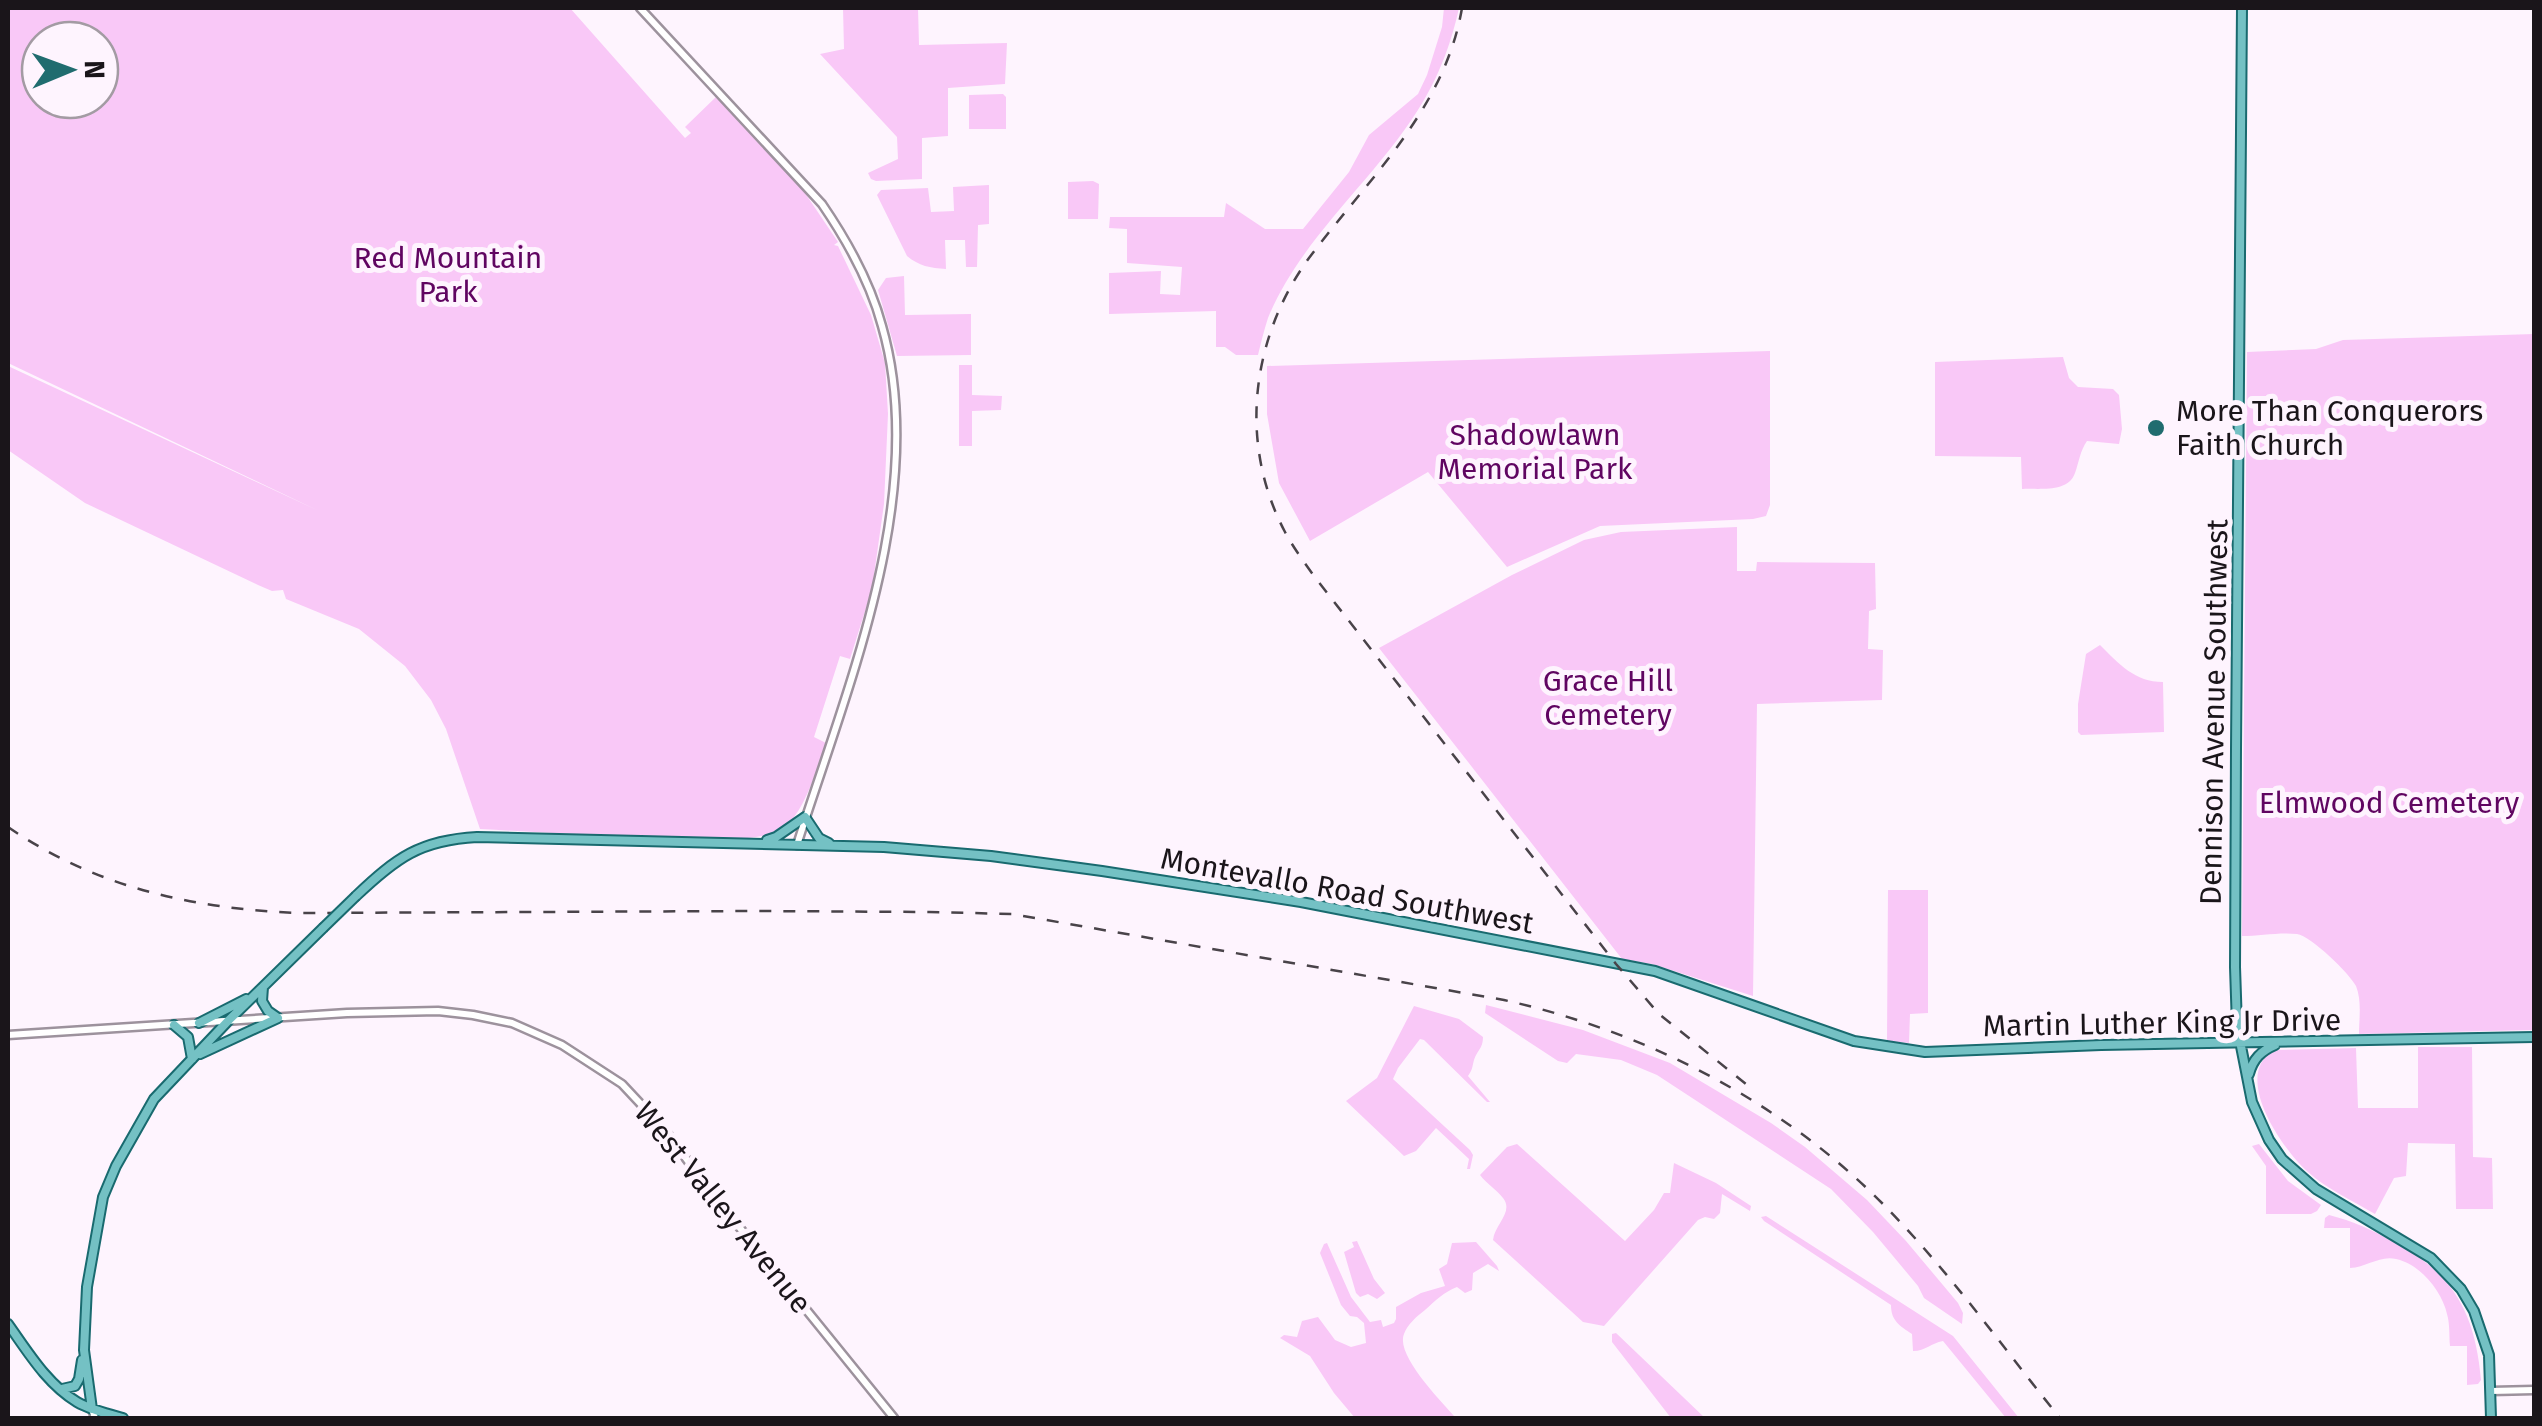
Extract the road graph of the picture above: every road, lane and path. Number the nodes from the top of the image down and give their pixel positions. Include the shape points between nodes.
1 (640, 8) edge
2 (2242, 8) edge
3 (806, 817) junction
4 (760, 843) junction
5 (797, 844) junction
6 (832, 846) junction
7 (263, 987) junction
8 (255, 995) junction
9 (278, 1018) junction
10 (1795, 1019) joint
11 (228, 1022) junction
12 (199, 1023) junction
13 (174, 1025) junction
14 (8, 1035) edge
15 (2534, 1036) edge
16 (2283, 1042) junction
17 (2242, 1043) junction
18 (192, 1059) junction
19 (2248, 1078) junction
20 (8, 1324) edge
21 (84, 1350) junction
22 (60, 1390) junction
23 (2534, 1390) edge
24 (2491, 1391) junction
25 (94, 1414) edge
26 (123, 1418) edge
27 (894, 1418) edge
28 (2491, 1418) edge

1 - 3 street via 822,204 861,269 890,362 896,413 886,541 876,594
2 - 17 main road, Dennison Avenue Southwest via 2235,945
3 - 4 main road
3 - 5 street
3 - 6 main road
4 - 5 main road
4 - 7 main road, bridge via 448,838 388,866
5 - 6 main road, Montevallo Road Southwest
6 - 10 main road, Montevallo Road Southwest via 991,856 1301,902 1656,971
7 - 8 main road
7 - 9 main road via 262,1001
8 - 11 main road
8 - 12 main road
9 - 11 street, West Valley Avenue
9 - 18 main road
9 - 27 street, West Valley Avenue via 473,1014 562,1045 622,1084 665,1130
10 - 17 main road, Martin Luther King Jr Drive via 1854,1041 1925,1052
11 - 12 street, West Valley Avenue
11 - 18 main road
12 - 13 street, West Valley Avenue
13 - 14 street, West Valley Avenue
13 - 18 main road via 188,1037
15 - 16 main road, Martin Luther King Jr Drive
16 - 17 main road, Martin Luther King Jr Drive
16 - 19 main road via 2263,1051
17 - 19 main road, Dennison Avenue Southwest
18 - 21 main road via 154,1099 104,1198 87,1287
19 - 24 main road, Dennison Avenue Southwest via 2252,1102 2282,1159 2316,1189 2431,1258 2461,1289 2489,1355
20 - 22 main road
21 - 22 main road via 75,1386
21 - 25 main road
22 - 25 main road
23 - 24 street
24 - 28 main road, Dennison Avenue Southwest
25 - 26 main road

